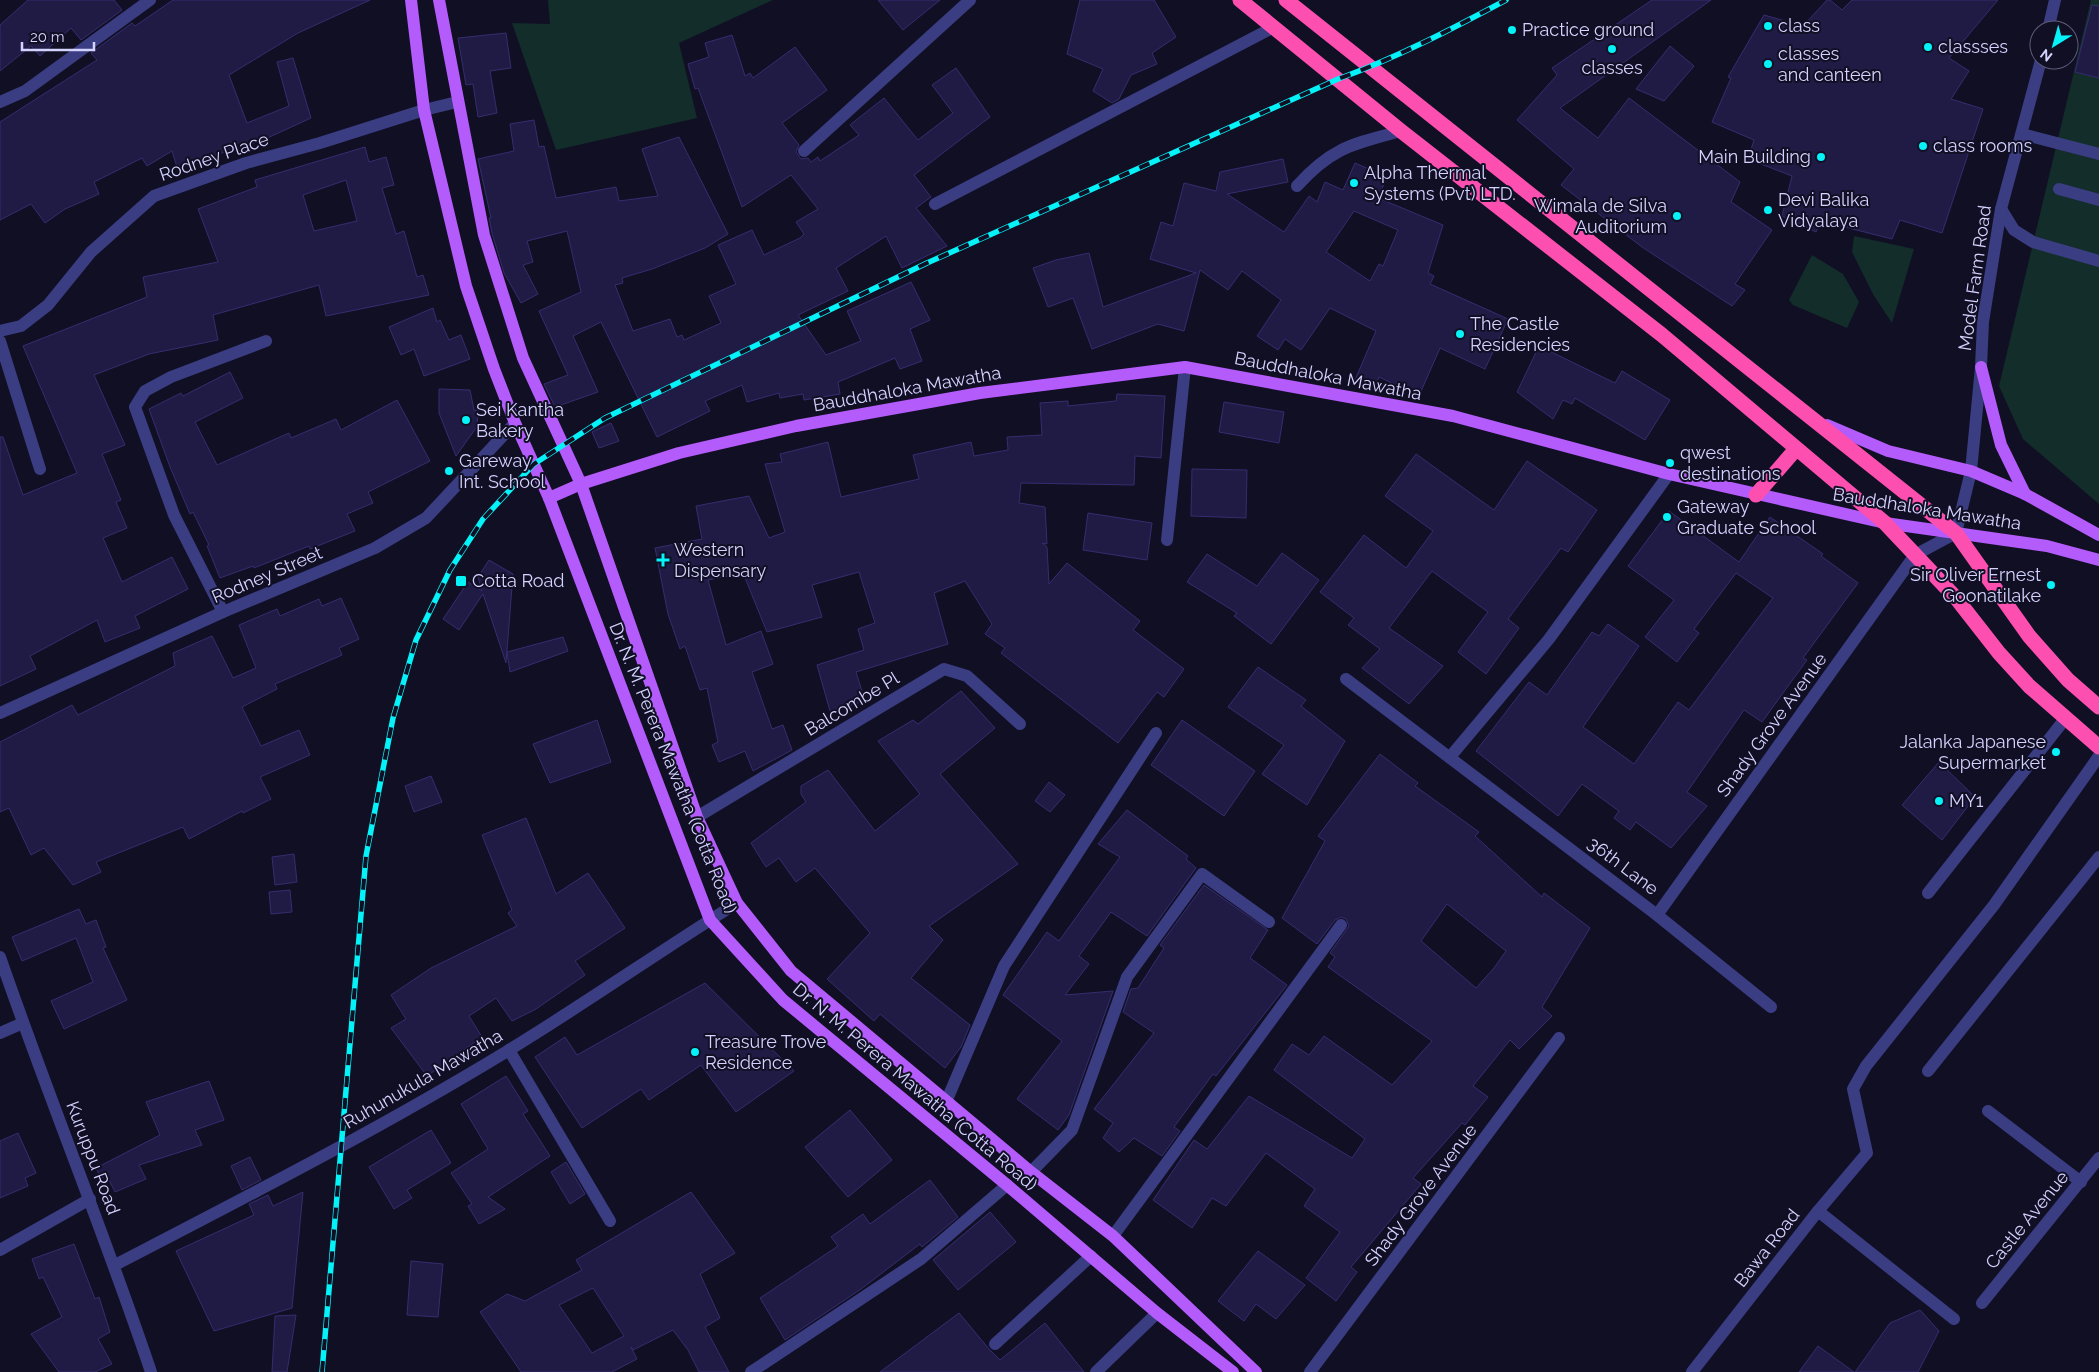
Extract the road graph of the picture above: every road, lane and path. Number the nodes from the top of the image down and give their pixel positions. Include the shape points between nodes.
1 (150, 0) edge
2 (411, 0) edge
3 (438, 0) edge
4 (970, 0) edge
5 (1240, 0) edge
6 (1286, 0) edge
7 (2055, 0) edge
8 (2050, 20) edge
9 (1274, 27) junction
10 (2038, 70) edge
11 (0, 102) edge
12 (457, 102) junction
13 (424, 110) junction
14 (1402, 131) junction
15 (2022, 134) junction
16 (804, 151) dead end
17 (2099, 154) edge
18 (1297, 186) dead end
19 (2058, 189) dead end
20 (2099, 200) edge
21 (935, 204) dead end
22 (2001, 209) junction
23 (2099, 261) edge
24 (0, 331) edge
25 (0, 341) edge
26 (266, 341) dead end
27 (1185, 366) junction
28 (1981, 368) junction
29 (1816, 419) junction
30 (515, 423) junction
31 (1796, 449) junction
32 (40, 469) dead end
33 (1971, 471) junction
34 (1669, 474) junction
35 (581, 484) junction
36 (2025, 494) junction
37 (1756, 495) junction
38 (549, 498) junction
39 (1885, 523) junction
40 (1956, 533) junction
41 (2099, 535) edge
42 (1168, 540) dead end
43 (1915, 555) junction
44 (2099, 560) edge
45 (223, 612) junction
46 (1346, 678) dead end
47 (2099, 707) edge
48 (0, 713) edge
49 (2065, 719) junction
50 (1020, 724) dead end
51 (1156, 733) dead end
52 (2099, 747) edge
53 (2099, 756) edge
54 (1450, 757) junction
55 (697, 817) junction
56 (2099, 857) edge
57 (1928, 893) dead end
58 (737, 903) junction
59 (1657, 914) junction
60 (710, 920) junction
61 (1269, 922) dead end
62 (1341, 925) dead end
63 (0, 957) edge
64 (1771, 1007) dead end
65 (23, 1023) junction
66 (0, 1033) edge
67 (1559, 1038) dead end
68 (509, 1050) junction
69 (1928, 1071) dead end
70 (946, 1102) junction
71 (1988, 1111) dead end
72 (2099, 1158) edge
73 (1031, 1172) junction
74 (2081, 1182) junction
75 (1007, 1185) junction
76 (90, 1199) junction
77 (1818, 1211) junction
78 (610, 1221) dead end
79 (1113, 1236) junction
80 (0, 1250) edge
81 (1091, 1256) junction
82 (115, 1265) junction
83 (1982, 1303) dead end
84 (1157, 1313) junction
85 (1954, 1319) dead end
86 (995, 1344) dead end
87 (150, 1372) edge
88 (751, 1372) edge
89 (1096, 1372) edge
90 (1233, 1372) edge
91 (1256, 1372) edge
92 (1310, 1372) edge
93 (1692, 1372) edge

1 - 11 street via 25,91
2 - 13 main road, Dr. N. M. Perera Mawatha (Cotta Road)
3 - 12 main road, Dr. N. M. Perera Mawatha (Cotta Road)
4 - 16 street
5 - 9 highway
6 - 29 highway
7 - 8 street
9 - 14 highway
9 - 21 street
10 - 15 street, Model Farm Road
12 - 13 street, Rodney Place
12 - 35 main road, Dr. N. M. Perera Mawatha (Cotta Road) via 484,236 523,358
13 - 24 street, Rodney Place via 246,163 154,196 91,252 48,306 21,326
13 - 30 main road, Dr. N. M. Perera Mawatha (Cotta Road) via 466,286
14 - 18 street via 1333,152
14 - 31 highway via 1662,336
15 - 17 street
15 - 22 street, Model Farm Road
19 - 20 street
22 - 23 street via 2014,230 2033,242
22 - 28 street, Model Farm Road via 1983,322
25 - 32 street
26 - 45 street via 171,377 145,391 135,407 174,516
27 - 34 main road, Bauddhaloka Mawatha via 1454,416
27 - 35 main road, Bauddhaloka Mawatha via 980,393 796,426 679,453
27 - 42 street
28 - 33 street, Model Farm Road
28 - 36 main road via 2002,445
29 - 33 main road, Bauddhaloka Mawatha via 1888,451
29 - 40 highway
30 - 38 main road, Dr. N. M. Perera Mawatha (Cotta Road)
30 - 45 street, Rodney Street via 426,518 375,548
31 - 37 highway
31 - 39 highway
33 - 36 main road, Bauddhaloka Mawatha
33 - 40 street, Model Farm Road
34 - 37 main road, Bauddhaloka Mawatha
34 - 54 street via 1549,639
35 - 38 main road, Bauddhaloka Mawatha
35 - 55 main road, Dr. N. M. Perera Mawatha (Cotta Road)
36 - 41 main road, Bauddhaloka Mawatha
37 - 39 main road, Bauddhaloka Mawatha
38 - 60 main road, Dr. N. M. Perera Mawatha (Cotta Road)
39 - 40 main road, Bauddhaloka Mawatha
39 - 43 highway
40 - 43 street
40 - 44 main road, Bauddhaloka Mawatha via 2047,546
40 - 47 highway via 2029,636 2068,680
43 - 49 highway via 1956,598 2029,686
43 - 59 street, Shady Grove Avenue
45 - 48 street, Rodney Street
46 - 54 street, 36th Lane
49 - 52 highway
49 - 57 street
50 - 55 street, Balcombe Pl via 967,676 944,670
51 - 70 street via 1004,966
53 - 77 street via 1994,905 1866,1066 1853,1089 1867,1153
54 - 59 street, 36th Lane
55 - 58 main road, Dr. N. M. Perera Mawatha (Cotta Road)
56 - 69 street
58 - 60 street, Ruhunukula Mawatha
58 - 70 main road, Dr. N. M. Perera Mawatha (Cotta Road) via 792,971
59 - 64 street, 36th Lane
60 - 68 street, Ruhunukula Mawatha
60 - 75 main road, Dr. N. M. Perera Mawatha (Cotta Road) via 783,1000
61 - 73 street via 1202,874 1127,977 1072,1130
62 - 79 street
63 - 65 street, Kuruppu Road
65 - 66 street
65 - 76 street, Kuruppu Road
67 - 92 street, Shady Grove Avenue
68 - 78 street
68 - 82 street, Ruhunukula Mawatha via 342,1148
70 - 73 main road, Dr. N. M. Perera Mawatha (Cotta Road)
71 - 74 street
72 - 74 street, Castle Avenue
73 - 79 main road, Dr. N. M. Perera Mawatha (Cotta Road)
74 - 83 street, Castle Avenue
75 - 81 main road, Dr. N. M. Perera Mawatha (Cotta Road)
75 - 88 street via 921,1259
76 - 80 street
76 - 82 street, Kuruppu Road
77 - 85 street, Bawa Road
77 - 93 street, Bawa Road
79 - 91 main road, Dr. N. M. Perera Mawatha (Cotta Road)
81 - 84 main road, Dr. N. M. Perera Mawatha (Cotta Road)
81 - 86 street
82 - 87 street, Kuruppu Road
84 - 89 street
84 - 90 main road, Dr. N. M. Perera Mawatha (Cotta Road)

